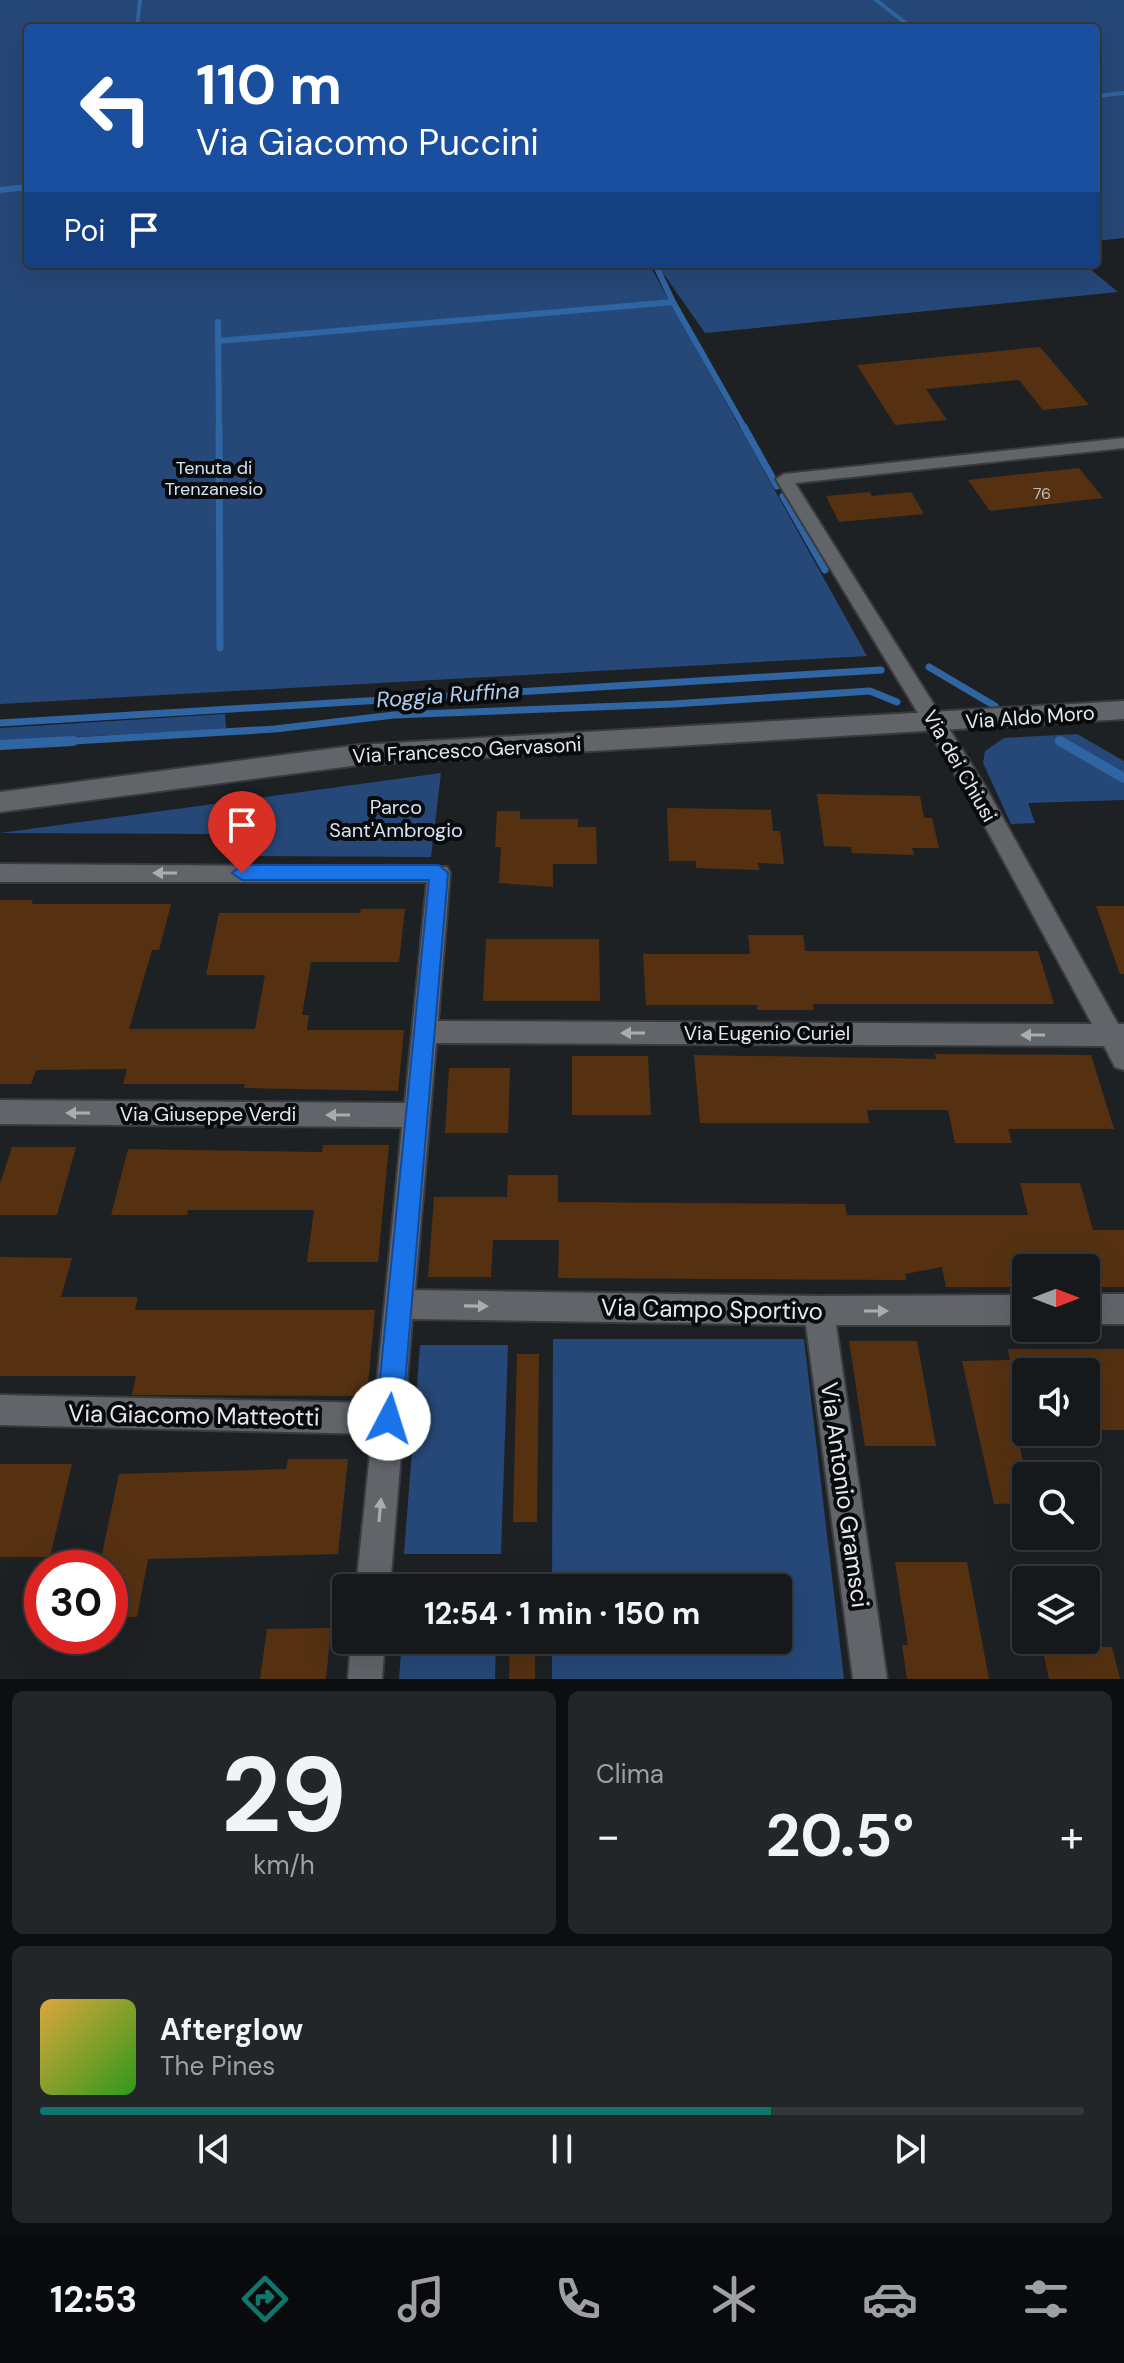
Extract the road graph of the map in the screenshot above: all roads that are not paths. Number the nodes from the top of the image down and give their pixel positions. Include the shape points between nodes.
1 (1124, 443) edge
2 (1124, 710) edge
3 (936, 724) junction
4 (0, 802) edge
5 (0, 873) edge
6 (424, 1032) junction
7 (1117, 1035) edge
8 (1124, 1059) edge
9 (0, 1112) edge
10 (416, 1115) junction
11 (399, 1304) junction
12 (1100, 1309) edge
13 (1124, 1309) edge
14 (1012, 1310) edge
15 (819, 1311) junction
16 (0, 1410) edge
17 (389, 1419) junction
18 (374, 1574) edge
19 (367, 1654) edge
20 (365, 1679) edge
21 (870, 1679) edge

1 - 3 street, Via dei Chiusi via 784,479
2 - 3 street, Via Aldo Moro
3 - 4 street, Via Francesco Gervasoni via 359,755
3 - 7 street, Via dei Chiusi
6 -> 5 street via 439,873 244,864
7 -> 6 street, Via Eugenio Curiel
6 - 10 street
7 - 8 street, Via dei Chiusi
10 -> 9 street, Via Giuseppe Verdi
10 - 11 street
11 -> 15 street, Via Campo Sportivo
11 - 17 street
12 - 13 street
15 -> 14 street, Via Campo Sportivo
15 - 21 street, Via Antonio Gramsci
16 - 17 street, Via Giacomo Matteotti
18 -> 17 street
19 - 20 street

